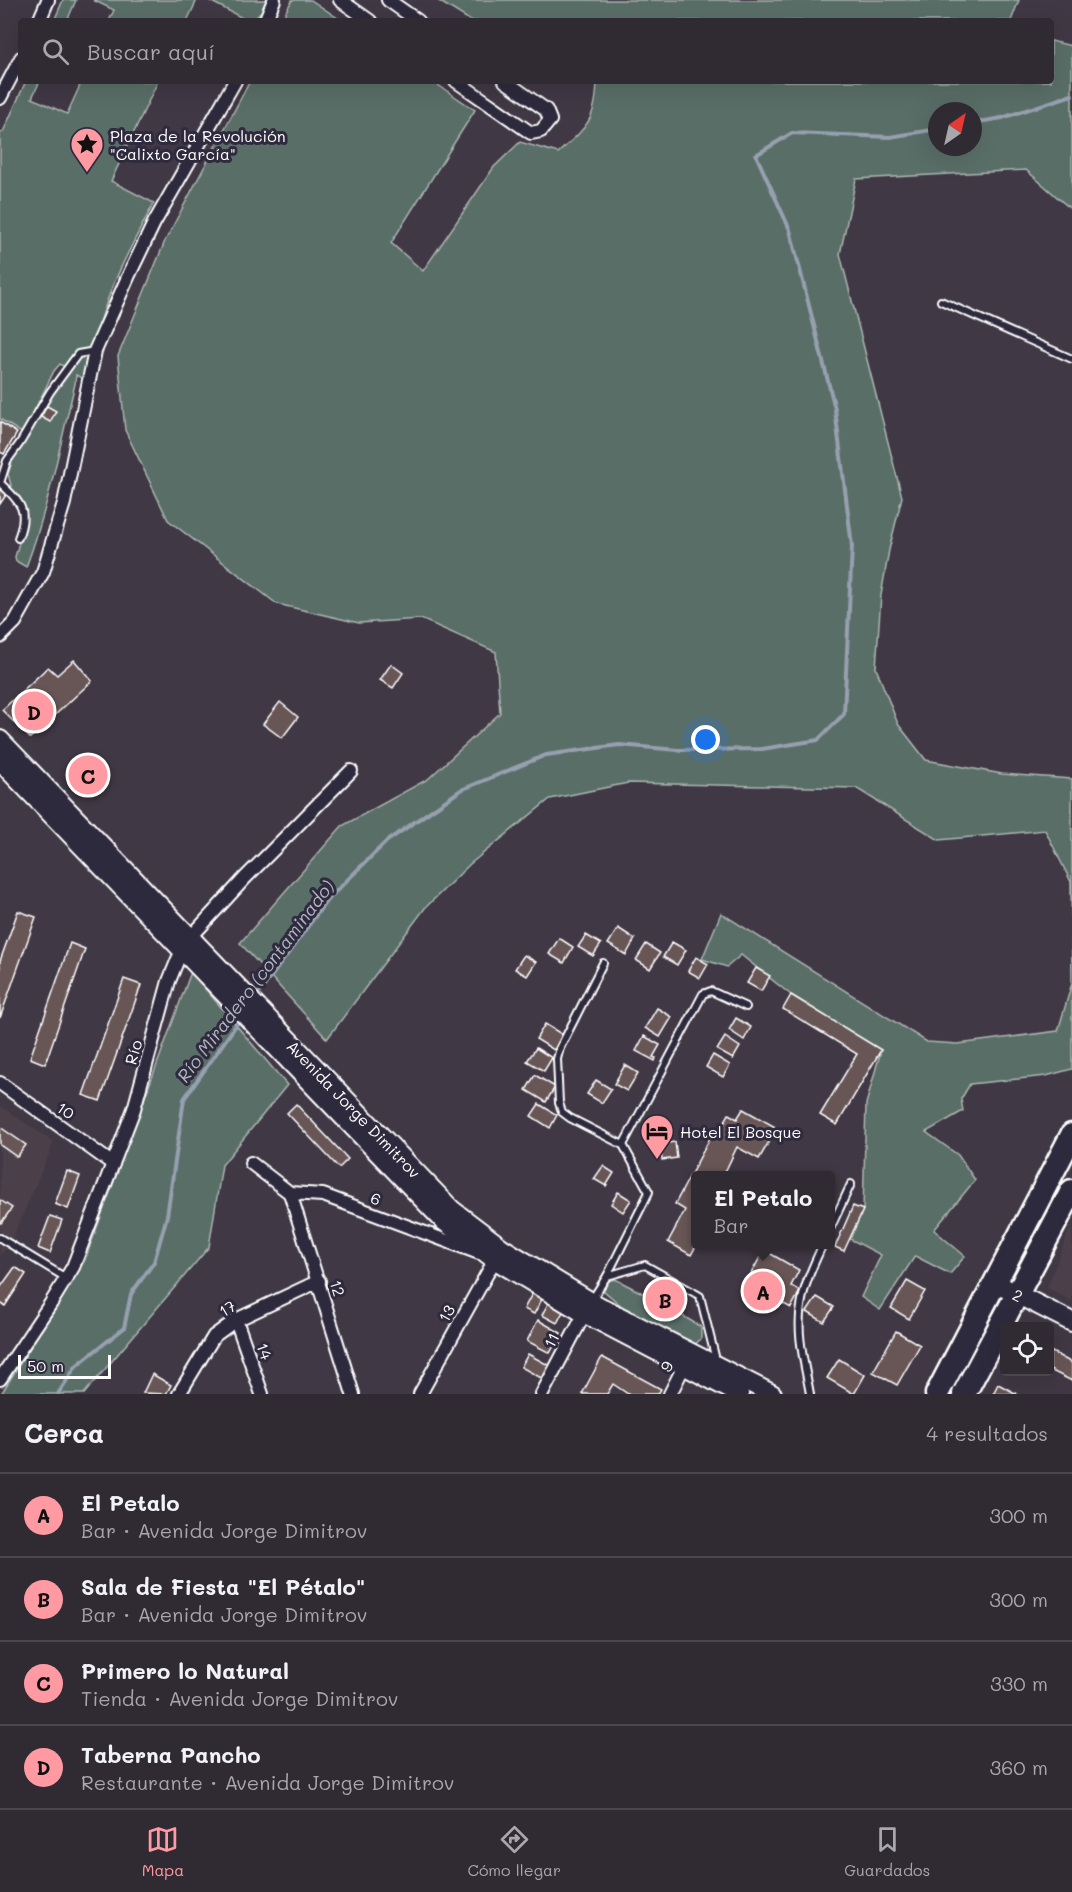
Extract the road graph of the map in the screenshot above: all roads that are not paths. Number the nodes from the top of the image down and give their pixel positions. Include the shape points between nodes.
1 (48, 0) edge
2 (274, 0) edge
3 (340, 0) edge
4 (388, 0) edge
5 (40, 18) edge
6 (266, 18) edge
7 (366, 18) edge
8 (414, 18) edge
9 (18, 64) edge
10 (233, 84) edge
11 (460, 84) edge
12 (509, 84) edge
13 (0, 98) edge
14 (941, 301) dead end
15 (95, 351) junction
16 (1072, 359) edge
17 (0, 483) edge
18 (18, 538) dead end
19 (0, 637) edge
20 (0, 740) edge
21 (0, 761) edge
22 (351, 771) dead end
23 (186, 944) junction
24 (603, 963) dead end
25 (746, 1007) dead end
26 (0, 1083) edge
27 (1072, 1135) edge
28 (622, 1145) junction
29 (251, 1163) dead end
30 (113, 1164) junction
31 (851, 1184) dead end
32 (1072, 1191) edge
33 (290, 1193) junction
34 (835, 1218) edge
35 (0, 1238) edge
36 (821, 1249) edge
37 (498, 1254) junction
38 (607, 1276) junction
39 (66, 1278) junction
40 (319, 1281) junction
41 (995, 1283) junction
42 (1018, 1295) junction
43 (588, 1307) junction
44 (236, 1320) junction
45 (1072, 1322) edge
46 (687, 1359) junction
47 (718, 1367) junction
48 (0, 1379) edge
49 (179, 1394) edge
50 (262, 1394) edge
51 (353, 1394) edge
52 (420, 1394) edge
53 (542, 1394) edge
54 (670, 1394) edge
55 (739, 1394) edge
56 (772, 1394) edge
57 (810, 1394) edge
58 (937, 1394) edge
59 (964, 1394) edge

1 - 5 street
2 - 6 street
3 - 7 street
4 - 8 street
9 - 13 street
10 - 15 street via 154,223
11 - 12 street via 531,133 541,131 550,120 546,110
14 - 16 lane
15 - 17 lane via 78,354 50,392 7,461
15 - 19 street via 64,503 43,572 15,622
17 - 18 lane via 20,502 23,525
20 - 23 main road, Avenida Jorge Dimitrov
21 - 23 main road, Avenida Jorge Dimitrov
22 - 23 street, Río
23 - 30 street, Río via 169,981 134,1109
23 - 37 main road, Avenida Jorge Dimitrov via 444,1221
24 - 28 lane via 558,1053 559,1103 570,1118
25 - 28 lane via 711,991 704,994
26 - 30 street, 10
27 - 41 highway
28 - 38 lane via 650,1192
29 - 33 street
30 - 39 street, Río
31 - 34 lane
32 - 42 highway
33 - 37 street, 6 via 323,1196
33 - 40 street, 12
35 - 39 lane
36 - 57 lane via 801,1306 800,1338
37 - 43 main road, Avenida Jorge Dimitrov
37 - 52 street, 13
38 - 43 lane
38 - 47 lane via 645,1264 700,1296
39 - 48 street, Río
40 - 44 street, 17
40 - 51 street, 12
41 - 42 main road, 2
41 - 58 highway
42 - 45 main road, 2
42 - 59 highway
43 - 46 main road, Avenida Jorge Dimitrov
43 - 53 street, 11
44 - 49 street, 17 via 210,1341
44 - 50 street, 14
46 - 47 main road, Avenida Jorge Dimitrov
46 - 54 street, 9
46 - 55 main road, Avenida Jorge Dimitrov
47 - 56 main road, Avenida Jorge Dimitrov

